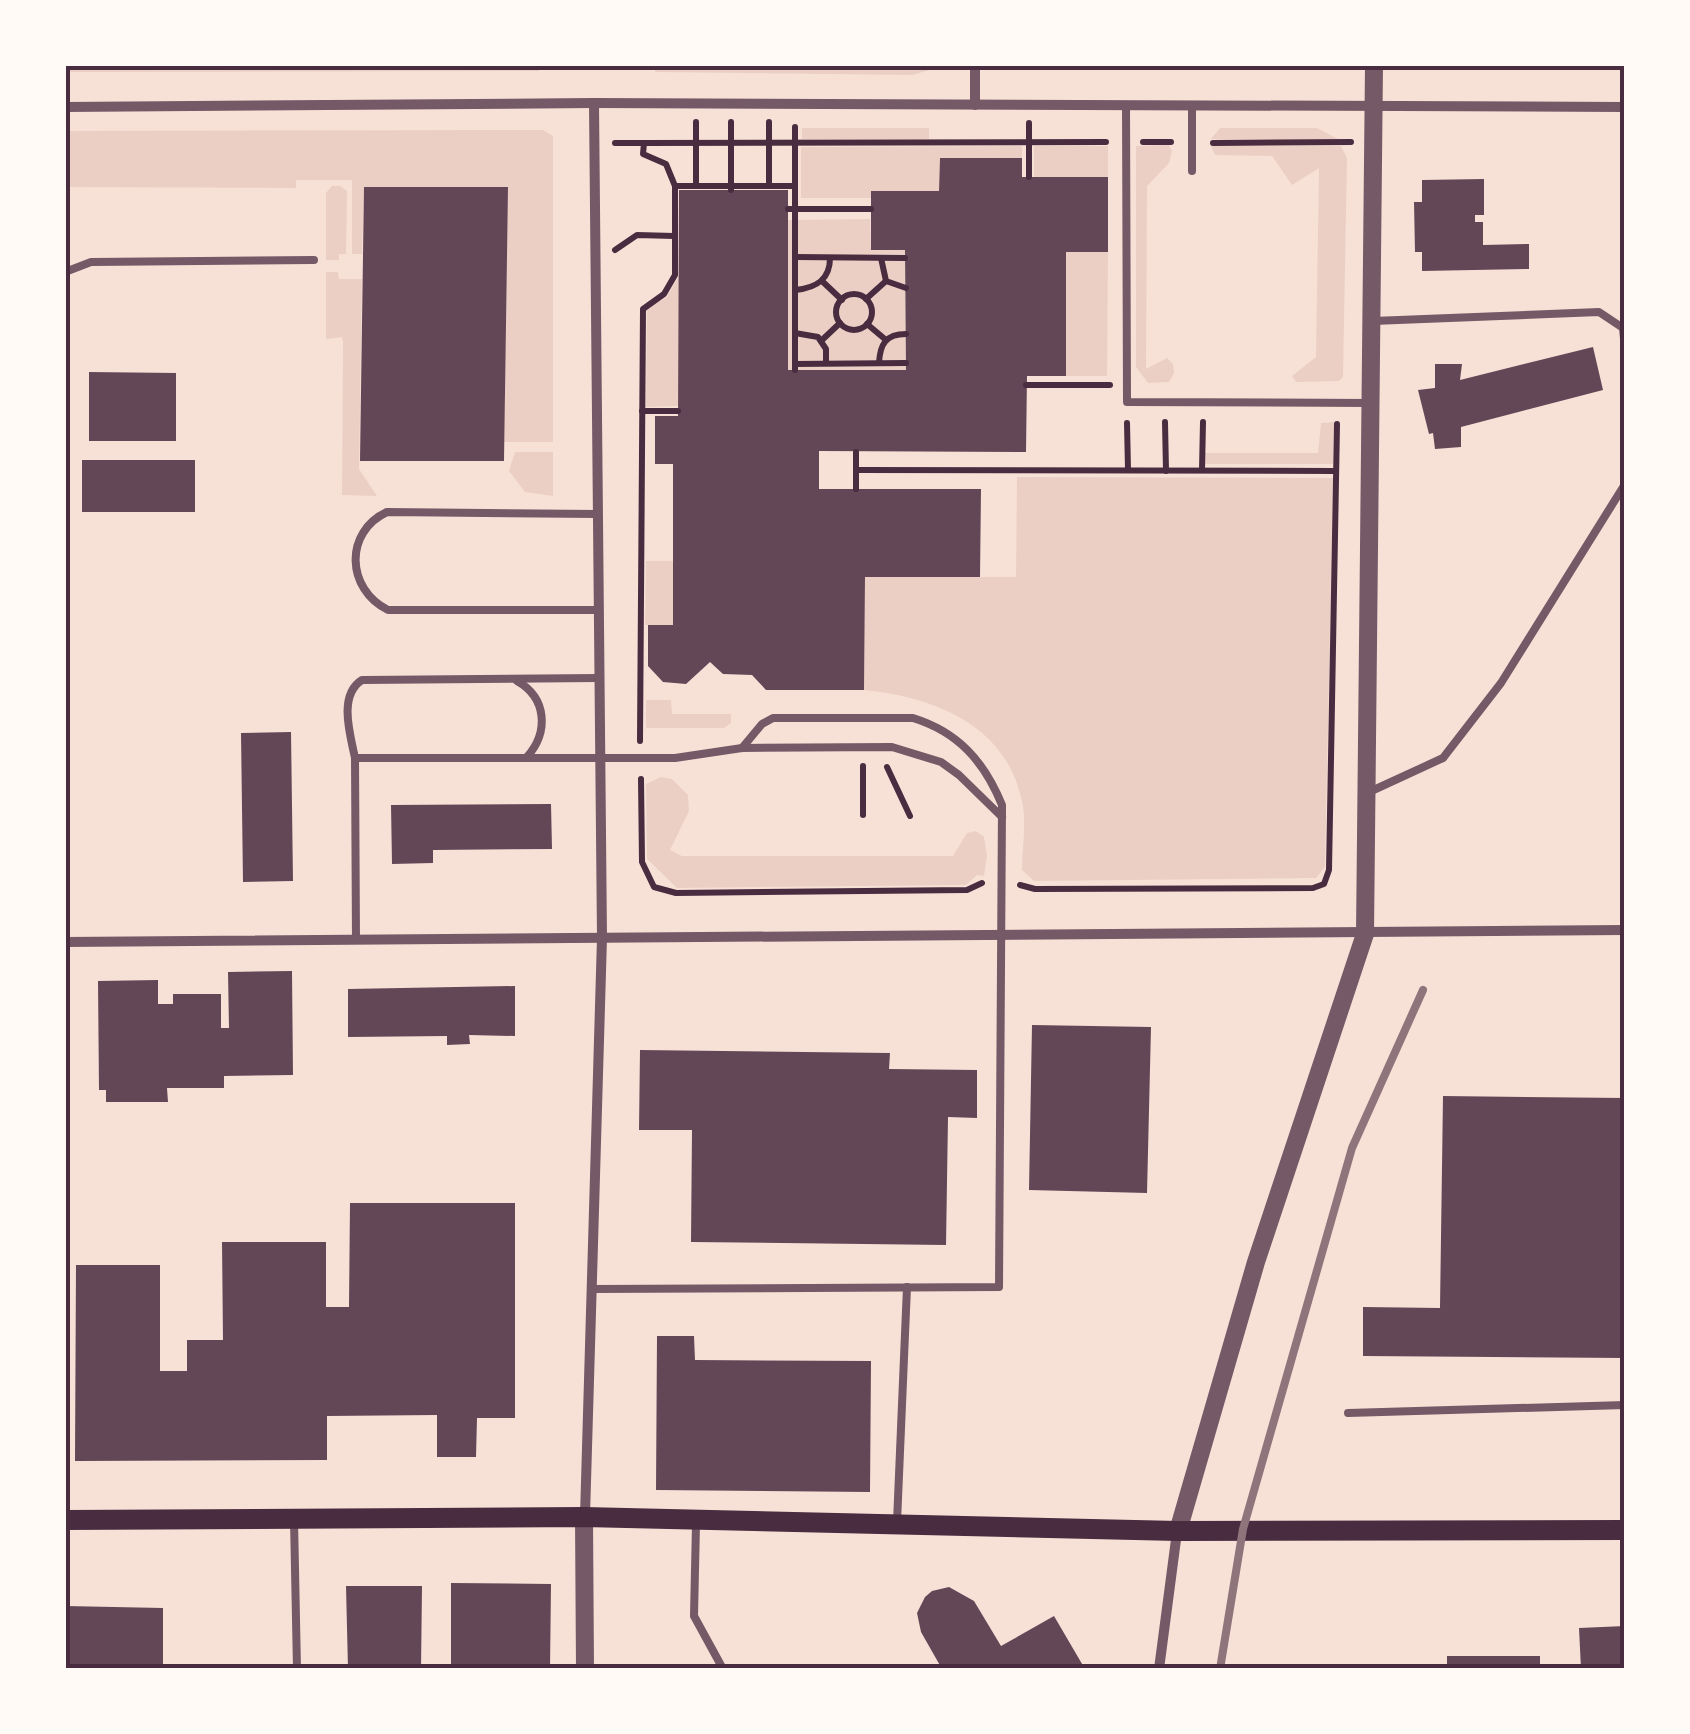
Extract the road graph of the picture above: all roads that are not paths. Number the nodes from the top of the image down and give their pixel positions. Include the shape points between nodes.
1 (975, 65) edge
2 (1374, 65) edge
3 (594, 103) junction
4 (1374, 103) junction
5 (1192, 104) junction
6 (975, 105) junction
7 (1126, 105) junction
8 (65, 107) edge
9 (1625, 107) edge
10 (1192, 171) dead end
11 (314, 260) dead end
12 (65, 272) edge
13 (1372, 320) junction
14 (1625, 348) edge
15 (1371, 403) junction
16 (1625, 484) edge
17 (598, 514) junction
18 (599, 610) junction
19 (513, 678) junction
20 (600, 678) junction
21 (742, 748) junction
22 (355, 758) junction
23 (526, 758) junction
24 (600, 758) junction
25 (1367, 794) junction
26 (1002, 817) junction
27 (1625, 930) edge
28 (1365, 934) junction
29 (1001, 936) junction
30 (602, 938) junction
31 (356, 940) junction
32 (65, 942) edge
33 (907, 1287) junction
34 (591, 1289) junction
35 (1625, 1405) edge
36 (1348, 1414) dead end
37 (584, 1517) junction
38 (294, 1519) junction
39 (65, 1520) edge
40 (696, 1520) junction
41 (897, 1524) junction
42 (1625, 1530) edge
43 (1178, 1531) junction
44 (297, 1669) edge
45 (585, 1669) edge
46 (722, 1669) edge
47 (1158, 1669) edge

1 - 6 street
2 - 4 street
3 - 6 street
3 - 8 street
3 - 17 street
4 - 5 street
4 - 9 street
4 - 13 street
5 - 7 street
5 - 10 lane
6 - 7 street
7 - 15 lane via 1127,402
11 - 12 lane via 91,262
13 - 14 lane via 1599,312 1623,328
13 - 15 street
15 - 25 street
16 - 25 lane via 1502,683 1442,758
17 - 18 street
17 - 18 lane via 387,512 370,520 356,556 364,589 388,610
18 - 20 street
19 - 20 lane
19 - 22 lane via 362,680 348,694
19 - 23 lane via 542,710 539,738
20 - 24 street
21 - 24 lane via 675,758
21 - 26 lane via 914,751 960,775
21 - 26 lane via 762,724 784,716 913,718 973,753 991,778
22 - 23 lane
22 - 31 lane
23 - 24 lane
24 - 30 street
25 - 28 street
26 - 29 lane
27 - 28 street
28 - 29 street
28 - 43 street via 1256,1262
29 - 30 street
29 - 33 lane via 999,1286
30 - 31 street
30 - 34 street
31 - 32 street
33 - 34 lane
33 - 41 lane
34 - 37 street
35 - 36 lane
37 - 38 main road
37 - 40 main road
37 - 45 street
38 - 39 main road
38 - 44 lane
40 - 41 main road
40 - 46 lane via 694,1616
41 - 43 main road
42 - 43 main road
43 - 47 street

